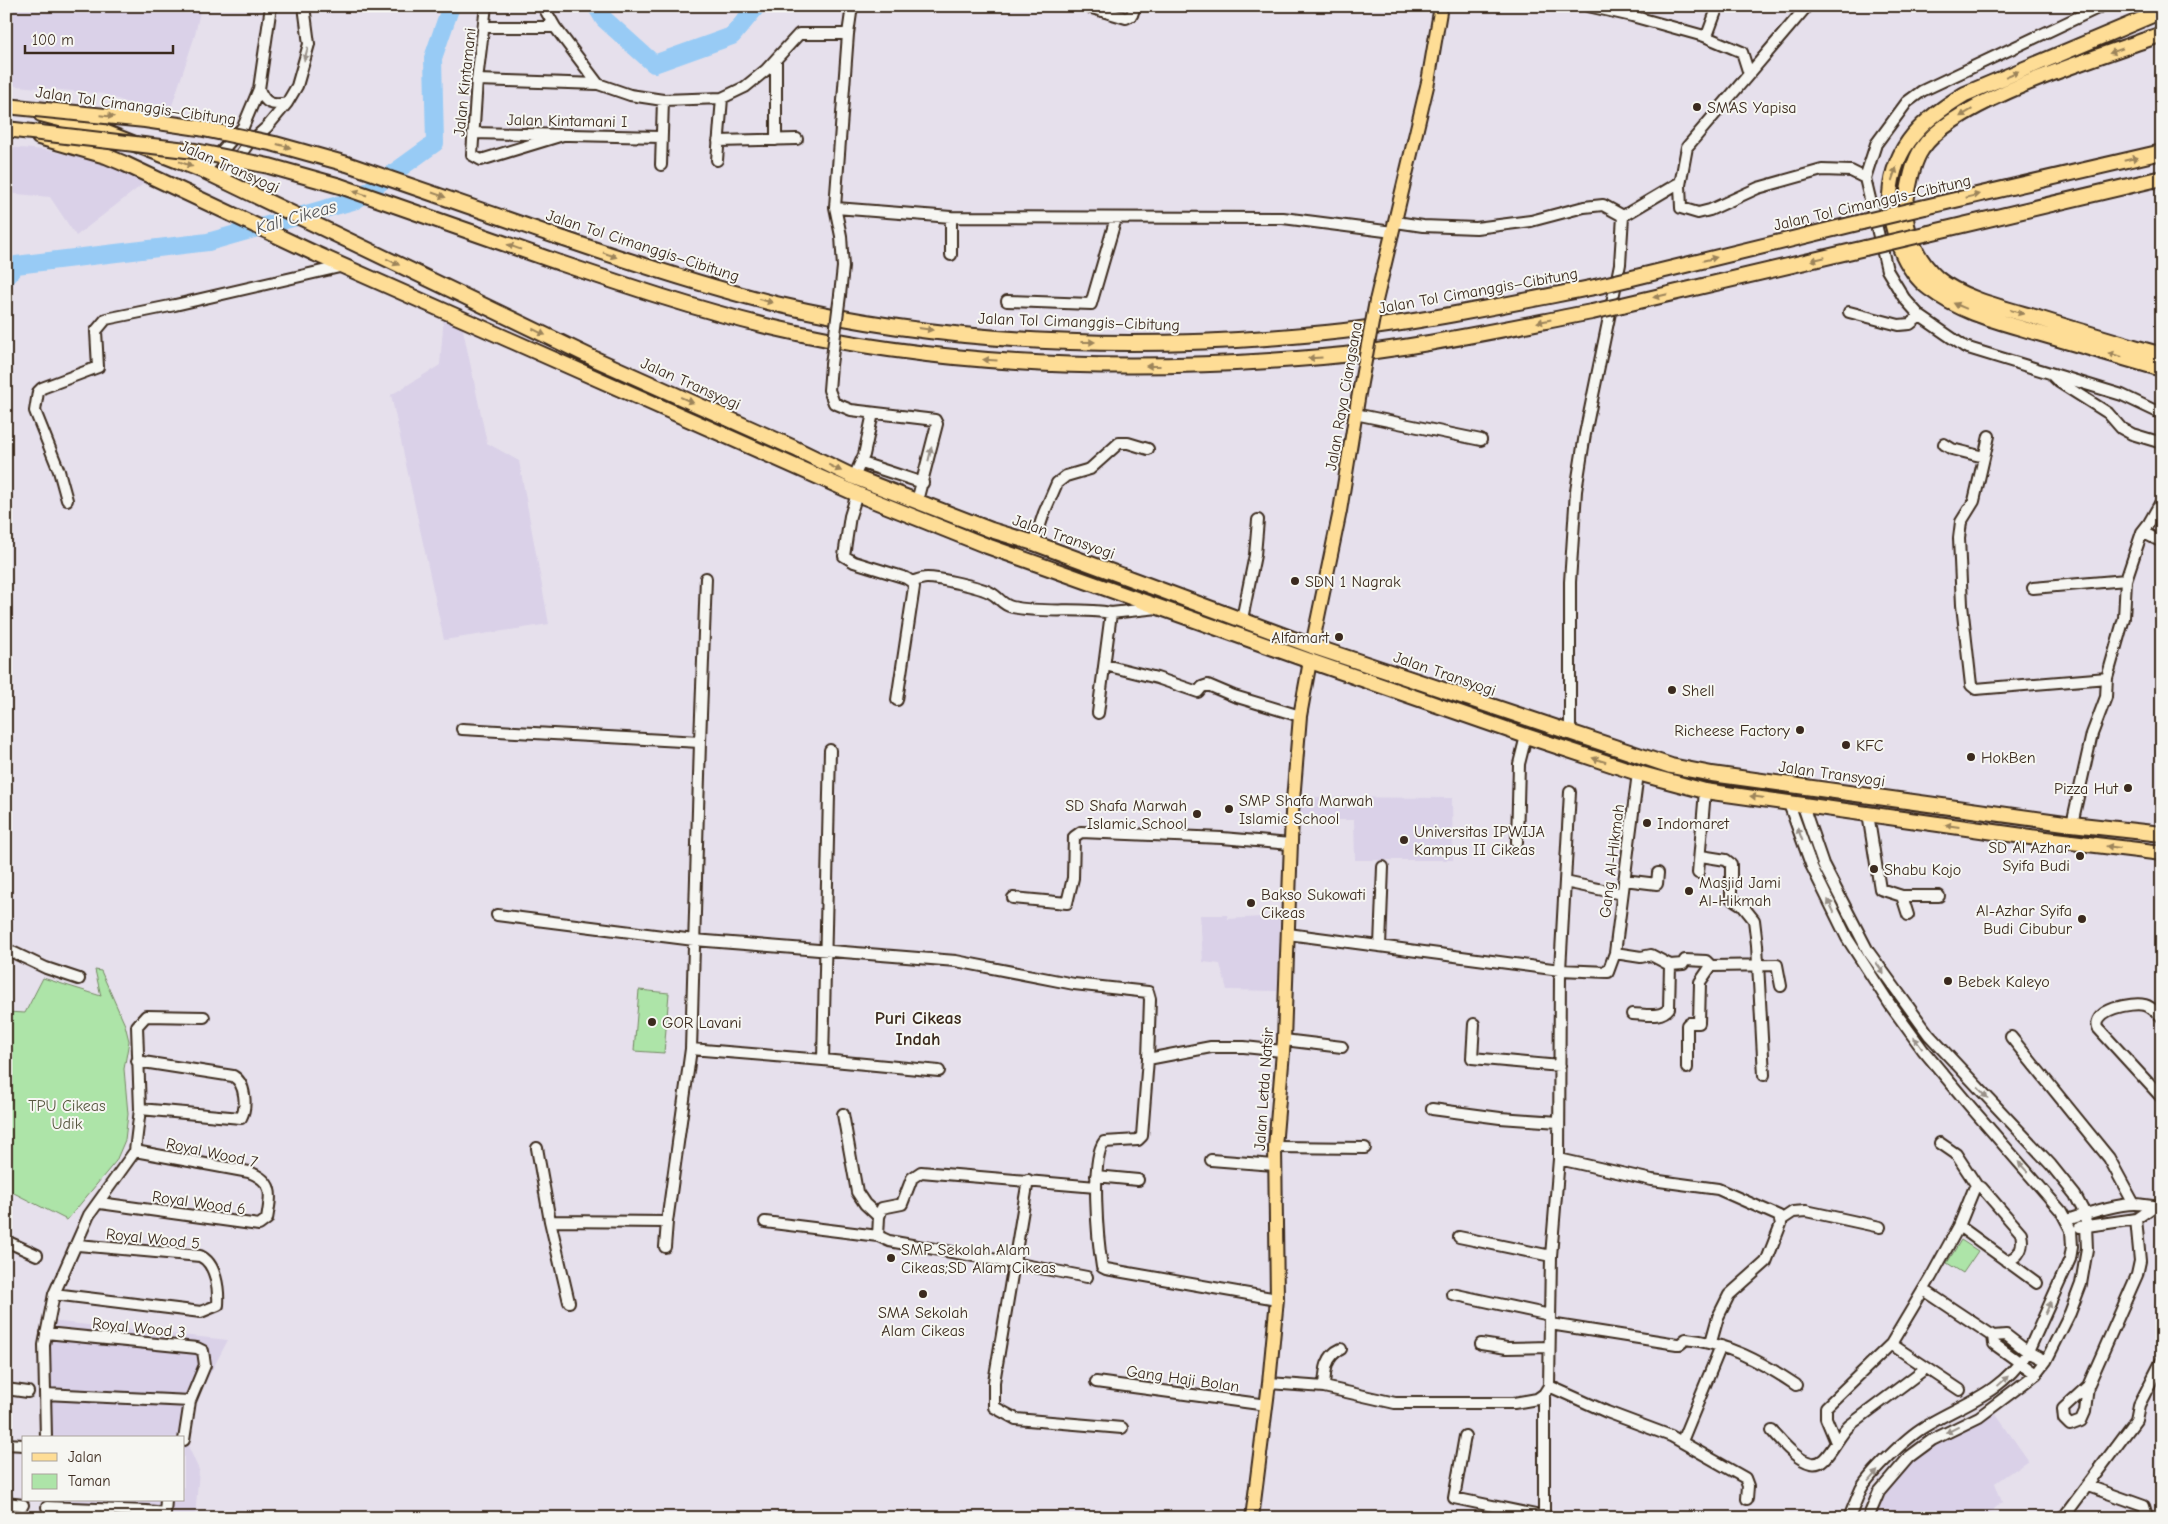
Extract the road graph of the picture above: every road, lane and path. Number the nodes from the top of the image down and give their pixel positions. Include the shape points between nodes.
1 (271, 6) edge
2 (304, 6) edge
3 (486, 6) edge
4 (543, 6) edge
5 (852, 6) edge
6 (1085, 6) edge
7 (1135, 6) edge
8 (1441, 6) edge
9 (1588, 6) edge
10 (1718, 6) edge
11 (1807, 6) edge
12 (2102, 6) edge
13 (2162, 11) edge
14 (484, 27) junction
15 (555, 27) junction
16 (848, 34) junction
17 (2162, 34) edge
18 (1704, 36) junction
19 (776, 60) junction
20 (1749, 74) junction
21 (477, 80) junction
22 (598, 84) junction
23 (259, 89) junction
24 (722, 98) junction
25 (664, 100) junction
26 (287, 103) junction
27 (6, 106) edge
28 (6, 129) edge
29 (473, 133) junction
30 (563, 135) junction
31 (661, 137) junction
32 (797, 139) dead end
33 (776, 140) junction
34 (718, 141) junction
35 (2162, 152) edge
36 (717, 160) dead end
37 (661, 165) dead end
38 (204, 171) junction
39 (1865, 178) junction
40 (2162, 178) edge
41 (228, 183) junction
42 (1680, 185) junction
43 (2162, 188) edge
44 (836, 208) junction
45 (1623, 216) junction
46 (951, 217) junction
47 (1116, 218) junction
48 (1394, 227) junction
49 (1954, 227) junction
50 (952, 255) dead end
51 (344, 266) junction
52 (1007, 301) dead end
53 (1849, 312) dead end
54 (1920, 316) junction
55 (2162, 355) edge
56 (2162, 369) edge
57 (2050, 373) junction
58 (873, 413) junction
59 (1355, 414) junction
60 (2162, 414) edge
61 (1989, 436) dead end
62 (1481, 440) dead end
63 (2162, 443) edge
64 (1944, 444) dead end
65 (1148, 449) dead end
66 (1984, 457) junction
67 (862, 463) junction
68 (854, 477) junction
69 (923, 483) junction
70 (857, 494) junction
71 (67, 500) dead end
72 (2162, 500) edge
73 (918, 501) junction
74 (1258, 520) dead end
75 (991, 530) junction
76 (2142, 532) junction
77 (2162, 542) edge
78 (1034, 543) junction
79 (986, 546) junction
80 (706, 578) dead end
81 (2126, 580) junction
82 (912, 582) junction
83 (2033, 588) dead end
84 (1159, 607) junction
85 (1112, 613) junction
86 (1242, 619) junction
87 (1312, 646) junction
88 (1310, 662) junction
89 (1104, 665) junction
90 (2107, 678) junction
91 (897, 700) dead end
92 (1098, 713) dead end
93 (1300, 716) junction
94 (462, 729) dead end
95 (1570, 732) junction
96 (1526, 736) junction
97 (700, 742) junction
98 (830, 750) dead end
99 (1638, 773) junction
100 (1705, 791) junction
101 (1570, 792) dead end
102 (1788, 802) junction
103 (1911, 802) junction
104 (1802, 803) junction
105 (1868, 814) junction
106 (1907, 819) junction
107 (2072, 824) junction
108 (2162, 834) edge
109 (1517, 842) dead end
110 (1291, 844) junction
111 (2162, 853) edge
112 (1701, 856) junction
113 (1383, 867) dead end
114 (1658, 873) dead end
115 (1698, 873) dead end
116 (1624, 880) junction
117 (1565, 882) junction
118 (1622, 894) junction
119 (1902, 896) junction
120 (1939, 896) dead end
121 (1013, 898) dead end
122 (497, 915) dead end
123 (1908, 915) dead end
124 (1288, 934) junction
125 (694, 940) junction
126 (1380, 946) junction
127 (6, 949) edge
128 (824, 950) junction
129 (1868, 951) junction
130 (1615, 953) junction
131 (1858, 957) junction
132 (1670, 965) junction
133 (1711, 966) junction
134 (1758, 966) junction
135 (1560, 970) junction
136 (79, 979) dead end
137 (1781, 986) dead end
138 (1632, 1014) dead end
139 (204, 1017) dead end
140 (2162, 1017) edge
141 (1474, 1024) dead end
142 (2011, 1037) dead end
143 (1283, 1045) junction
144 (1342, 1046) dead end
145 (691, 1049) junction
146 (1148, 1059) junction
147 (823, 1060) junction
148 (137, 1061) junction
149 (1560, 1066) junction
150 (1687, 1068) dead end
151 (939, 1071) dead end
152 (1764, 1075) dead end
153 (2162, 1098) edge
154 (1432, 1109) dead end
155 (140, 1110) junction
156 (843, 1114) dead end
157 (1559, 1122) junction
158 (1940, 1143) dead end
159 (1275, 1146) junction
160 (537, 1148) dead end
161 (1365, 1148) dead end
162 (135, 1152) junction
163 (1559, 1159) junction
164 (1211, 1160) dead end
165 (1274, 1165) junction
166 (1028, 1180) junction
167 (1138, 1180) dead end
168 (1096, 1182) junction
169 (1977, 1186) junction
170 (271, 1195) joint
171 (100, 1203) junction
172 (2134, 1204) junction
173 (2157, 1207) edge
174 (2084, 1214) junction
175 (879, 1217) junction
176 (2136, 1219) junction
177 (1781, 1220) junction
178 (550, 1221) junction
179 (667, 1222) junction
180 (765, 1222) dead end
181 (2069, 1225) junction
182 (2086, 1225) junction
183 (1959, 1226) junction
184 (1880, 1227) dead end
185 (878, 1236) junction
186 (1459, 1237) dead end
187 (6, 1241) edge
188 (78, 1245) junction
189 (666, 1247) dead end
190 (37, 1255) dead end
191 (1550, 1256) junction
192 (2006, 1260) junction
193 (1014, 1263) junction
194 (1086, 1276) dead end
195 (2037, 1283) dead end
196 (1924, 1290) junction
197 (54, 1294) junction
198 (1452, 1294) dead end
199 (1277, 1299) junction
200 (569, 1302) dead end
201 (1550, 1319) junction
202 (46, 1333) junction
203 (1993, 1336) junction
204 (1481, 1344) dead end
205 (1716, 1344) junction
206 (1891, 1344) junction
207 (1549, 1347) junction
208 (1341, 1349) dead end
209 (2028, 1352) junction
210 (2162, 1360) edge
211 (2046, 1361) junction
212 (2020, 1364) junction
213 (1926, 1368) junction
214 (2036, 1374) junction
215 (2158, 1376) edge
216 (1096, 1382) dead end
217 (1269, 1383) junction
218 (1796, 1385) dead end
219 (2088, 1386) dead end
220 (1324, 1387) junction
221 (6, 1389) edge
222 (1546, 1390) junction
223 (1960, 1390) dead end
224 (28, 1392) dead end
225 (45, 1394) junction
226 (190, 1401) junction
227 (1267, 1405) junction
228 (1122, 1428) dead end
229 (1772, 1431) dead end
230 (46, 1436) edge
231 (185, 1436) edge
232 (1465, 1436) dead end
233 (1682, 1442) junction
234 (1836, 1442) junction
235 (6, 1444) edge
236 (22, 1445) edge
237 (2088, 1486) junction
238 (1747, 1499) dead end
239 (166, 1502) edge
240 (6, 1503) edge
241 (22, 1505) dead end
242 (47, 1508) edge
243 (165, 1516) edge
244 (1546, 1517) edge
245 (1252, 1518) edge
246 (1849, 1518) edge
247 (1868, 1518) edge
248 (2063, 1518) edge
249 (2144, 1518) edge

1 - 23 street
2 -> 26 street via 309,44 297,86
3 - 14 street, Jalan Kintamani
4 - 15 street
5 - 16 street
6 - 7 street via 1126,18 1132,15
8 - 48 main road, Jalan Raya Ciangsana via 1428,82
9 - 18 street
10 - 18 street
11 - 20 street
12 - 39 street via 1922,91 1907,102 1876,144
56 -> 13 highway via 1991,319 1956,305 1928,288 1908,264 1894,234 1889,208 1890,184 1901,152 1917,128 1938,110 1965,94
14 - 15 street
14 - 21 street, Jalan Kintamani
15 - 22 street
16 - 19 street via 798,34
16 - 44 street
17 -> 55 highway via 2031,82 1968,110 1941,129 1921,150 1910,180 1906,205 1908,230 1920,257 1937,278 1962,293
18 - 20 street via 1742,52
19 - 24 street via 745,87
19 - 33 street
20 - 42 street via 1687,148
21 - 22 street
21 - 29 street, Jalan Kintamani
22 - 25 street via 630,95
23 - 26 street via 268,103
23 - 38 street via 243,127
24 - 25 street
24 - 34 street
25 - 31 street
26 - 41 street via 248,144
27 -> 35 highway, Jalan Tol Cimanggis–Cibitung, bridge via 144,120 275,144 347,164 674,277 777,304 974,336 1076,341 1182,342 1315,334 1411,322 1596,287
27 -> 38 highway, Jalan Transyogi via 94,128
49 -> 28 highway, bridge via 1592,312 1415,346 1323,357 1186,366 1076,366 971,359 848,342 768,326 666,299 340,186 269,166 195,151
28 - 51 highway, Jalan Transyogi via 106,156
29 - 30 street, Jalan Kintamani I
29 - 30 street, Jalan Kintamani via 472,155 481,160
30 - 31 street, Jalan Kintamani I
31 - 37 street
32 - 33 street
33 - 34 street
34 - 36 street
38 - 41 highway, Jalan Transyogi
39 - 42 street via 1851,171 1822,170 1758,188 1698,213 1681,208
39 - 54 street via 1887,270 1904,298
40 - 49 highway
41 -> 68 highway, Jalan Transyogi via 594,359
42 - 45 street
43 - 49 highway
44 - 46 street
44 - 58 street, bridge via 842,236 843,267 829,390 834,403 851,410
45 - 48 street via 1603,204 1531,221 1476,228
45 - 95 street via 1620,264 1584,434 1576,491 1570,582
46 - 47 street
46 - 50 street
47 - 48 street via 1283,218
47 - 52 street via 1091,304
48 - 59 main road, Jalan Raya Ciangsana, bridge via 1376,301
51 - 70 highway, Jalan Transyogi
51 - 71 street via 106,319 96,331 98,367 38,392 35,411
53 - 54 street via 1899,325 1910,324
54 - 57 street via 1965,347
57 - 60 street via 2122,395
57 - 63 street via 2108,413 2121,428
58 - 67 street
69 -> 58 street via 937,424 935,420
59 - 62 street
59 - 87 main road, Jalan Raya Ciangsana via 1340,511
61 - 66 street
64 - 66 street
65 - 78 street via 1119,443 1090,469 1066,476 1057,483
66 - 90 street via 1974,501 1961,522 1959,538 1971,685 1976,688
67 - 68 street
67 - 69 street
68 - 73 highway, Jalan Transyogi
69 - 73 street
70 - 79 highway, Jalan Transyogi
70 - 82 street via 844,556
72 - 76 street
73 - 75 highway, Jalan Transyogi
74 - 86 street
75 - 78 highway, Jalan Transyogi
75 - 79 highway
76 - 77 street
76 - 81 street
78 - 86 highway, Jalan Transyogi
79 - 84 highway, Jalan Transyogi
80 - 97 street
81 - 83 street
81 - 90 street via 2124,618
82 - 85 street via 929,578 987,591 1010,607 1044,612 1074,609
82 - 91 street via 914,587
84 - 85 street
84 - 88 highway, Jalan Transyogi
85 - 89 street
86 - 87 highway, Jalan Transyogi
87 - 95 highway, Jalan Transyogi
88 - 93 main road, Jalan Letda Natsir
88 - 96 highway, Jalan Transyogi
89 - 92 street
89 - 93 street via 1198,692 1202,686 1208,685
90 - 107 street via 2106,697 2092,734
93 - 110 main road, Jalan Letda Natsir
94 - 97 street
95 - 103 highway, Jalan Transyogi via 1671,766
99 -> 96 highway, Jalan Transyogi
96 - 109 street via 1519,764
97 - 125 street
98 - 128 street
99 - 100 highway, Jalan Transyogi
99 - 116 street, Gang Al-Hikmah
102 -> 100 highway, Jalan Transyogi
100 - 112 street
101 - 117 street
102 - 104 highway, Jalan Transyogi
131 -> 102 street via 1812,867
103 - 106 highway
103 - 107 highway, Jalan Transyogi
104 - 105 highway, Jalan Transyogi
104 - 129 street via 1823,864
105 - 106 highway, Jalan Transyogi
105 - 119 street via 1880,890
111 -> 106 highway, Jalan Transyogi
107 - 108 highway, Jalan Transyogi
110 - 121 street via 1081,832 1074,837 1073,878 1067,903
110 - 124 main road, Jalan Letda Natsir
112 - 115 street
112 - 134 street via 1726,860 1731,864 1732,898 1754,920
113 - 126 street
114 - 116 street via 1657,884
116 - 118 street, Gang Al-Hikmah
117 - 118 street
117 - 135 street
118 - 130 street, Gang Al-Hikmah
119 - 120 street
119 - 123 street
122 - 125 street
124 - 126 street
124 - 143 main road, Jalan Letda Natsir
125 - 128 street
125 - 145 street
126 - 135 street
127 - 136 street
128 - 146 street via 956,961 1074,984 1148,992
128 - 147 street
129 - 131 street
129 -> 174 street via 1929,1034 2051,1165 2075,1195
130 - 132 street via 1641,957 1651,955
130 - 135 street via 1608,972
181 -> 131 street via 2054,1201 1923,1050
132 - 133 street via 1682,964 1685,960 1706,961
132 - 138 street via 1669,1008 1666,1013
133 - 134 street
133 - 150 street via 1700,982 1700,1023 1687,1025
134 - 137 street via 1777,965
134 - 152 street
135 - 149 street
139 - 148 street via 146,1016 137,1026
140 - 153 street via 2151,1008 2135,1004 2104,1012 2096,1022
141 - 149 street via 1472,1058
142 - 172 street via 2109,1158
143 - 144 street
143 - 146 street via 1211,1047
143 - 159 main road, Jalan Letda Natsir
145 - 147 street
145 - 179 street
146 - 168 street via 1142,1136 1138,1140 1103,1143
147 - 151 street
148 - 155 street
148 - 155 street via 233,1076 243,1090 246,1109 241,1118
149 - 157 street
154 - 157 street
155 - 162 street
156 - 175 street via 857,1192 864,1204
157 - 163 street
158 - 169 street via 1956,1154
159 - 161 street
159 - 165 main road, Jalan Letda Natsir
160 - 178 street
162 - 170 street, Royal Wood 7 via 249,1172 268,1184
162 - 171 street
163 - 177 street via 1652,1180 1718,1189 1779,1216
163 - 191 street
164 - 165 street
165 - 199 main road, Jalan Letda Natsir
166 - 168 street
166 - 175 street via 922,1172 912,1178 902,1204 882,1208
166 - 193 street
167 - 168 street
168 - 199 street via 1103,1268
169 - 183 street
169 - 192 street via 2021,1233 2020,1253 2014,1259
170 - 171 street, Royal Wood 6 via 267,1219 259,1225
171 - 188 street via 89,1216
172 - 173 street
172 - 174 street
173 - 176 street
174 - 181 street
174 - 182 street
175 - 185 street
176 - 182 street
176 - 219 street via 2139,1268
177 - 184 street via 1792,1212 1806,1211
177 - 205 street via 1766,1262 1729,1294 1718,1317
178 - 179 street
178 - 200 street
179 - 189 street
180 - 185 street
181 - 182 street
209 -> 181 street via 2070,1260
182 - 211 street via 2081,1284
183 - 192 street
183 - 196 street
185 - 193 street via 889,1241
186 - 191 street
187 - 190 street
188 - 197 street
188 - 197 street, Royal Wood 5 via 200,1256 209,1261 218,1290 218,1305 201,1312
191 - 201 street
192 - 195 street
193 - 194 street
193 - 228 street via 994,1382 994,1407 1016,1419
196 - 203 street
196 - 206 street
197 - 202 street
198 - 201 street
199 - 217 main road, Jalan Letda Natsir
201 - 205 street via 1677,1344 1686,1339
201 - 207 street
202 - 225 street
202 - 226 street, Royal Wood 3 via 197,1348 205,1357
203 - 209 street via 2006,1335
203 - 212 street via 1994,1344
204 - 207 street via 1506,1348
205 - 218 street via 1771,1368
205 - 233 street
206 - 213 street
206 - 234 street via 1826,1407 1826,1418
207 - 222 street
208 - 220 street via 1333,1352 1326,1365
209 - 211 street
209 - 212 street
210 - 215 street
211 - 214 street
212 - 214 street
246 -> 212 street via 1862,1488 1898,1447 1923,1428 1999,1385
213 - 223 street
213 - 234 street via 1850,1425
214 -> 247 street via 1979,1417 1932,1440 1910,1457 1879,1492
215 - 237 street via 2139,1405 2136,1420
216 - 227 street, Gang Haji Bolan
217 - 220 street
217 - 227 main road, Jalan Letda Natsir
220 - 222 street via 1395,1403 1514,1403 1537,1399
221 - 224 street
222 - 233 street
222 - 244 street
225 - 226 street
225 - 230 street
226 - 231 street
227 - 245 main road, Jalan Letda Natsir
229 - 234 street via 1808,1464 1822,1461
232 - 244 street via 1454,1498
233 - 238 street via 1744,1478 1748,1486
235 - 236 street
237 - 248 street
237 - 249 street via 2144,1506
239 - 243 street
240 - 241 street
242 - 243 street via 146,1511

